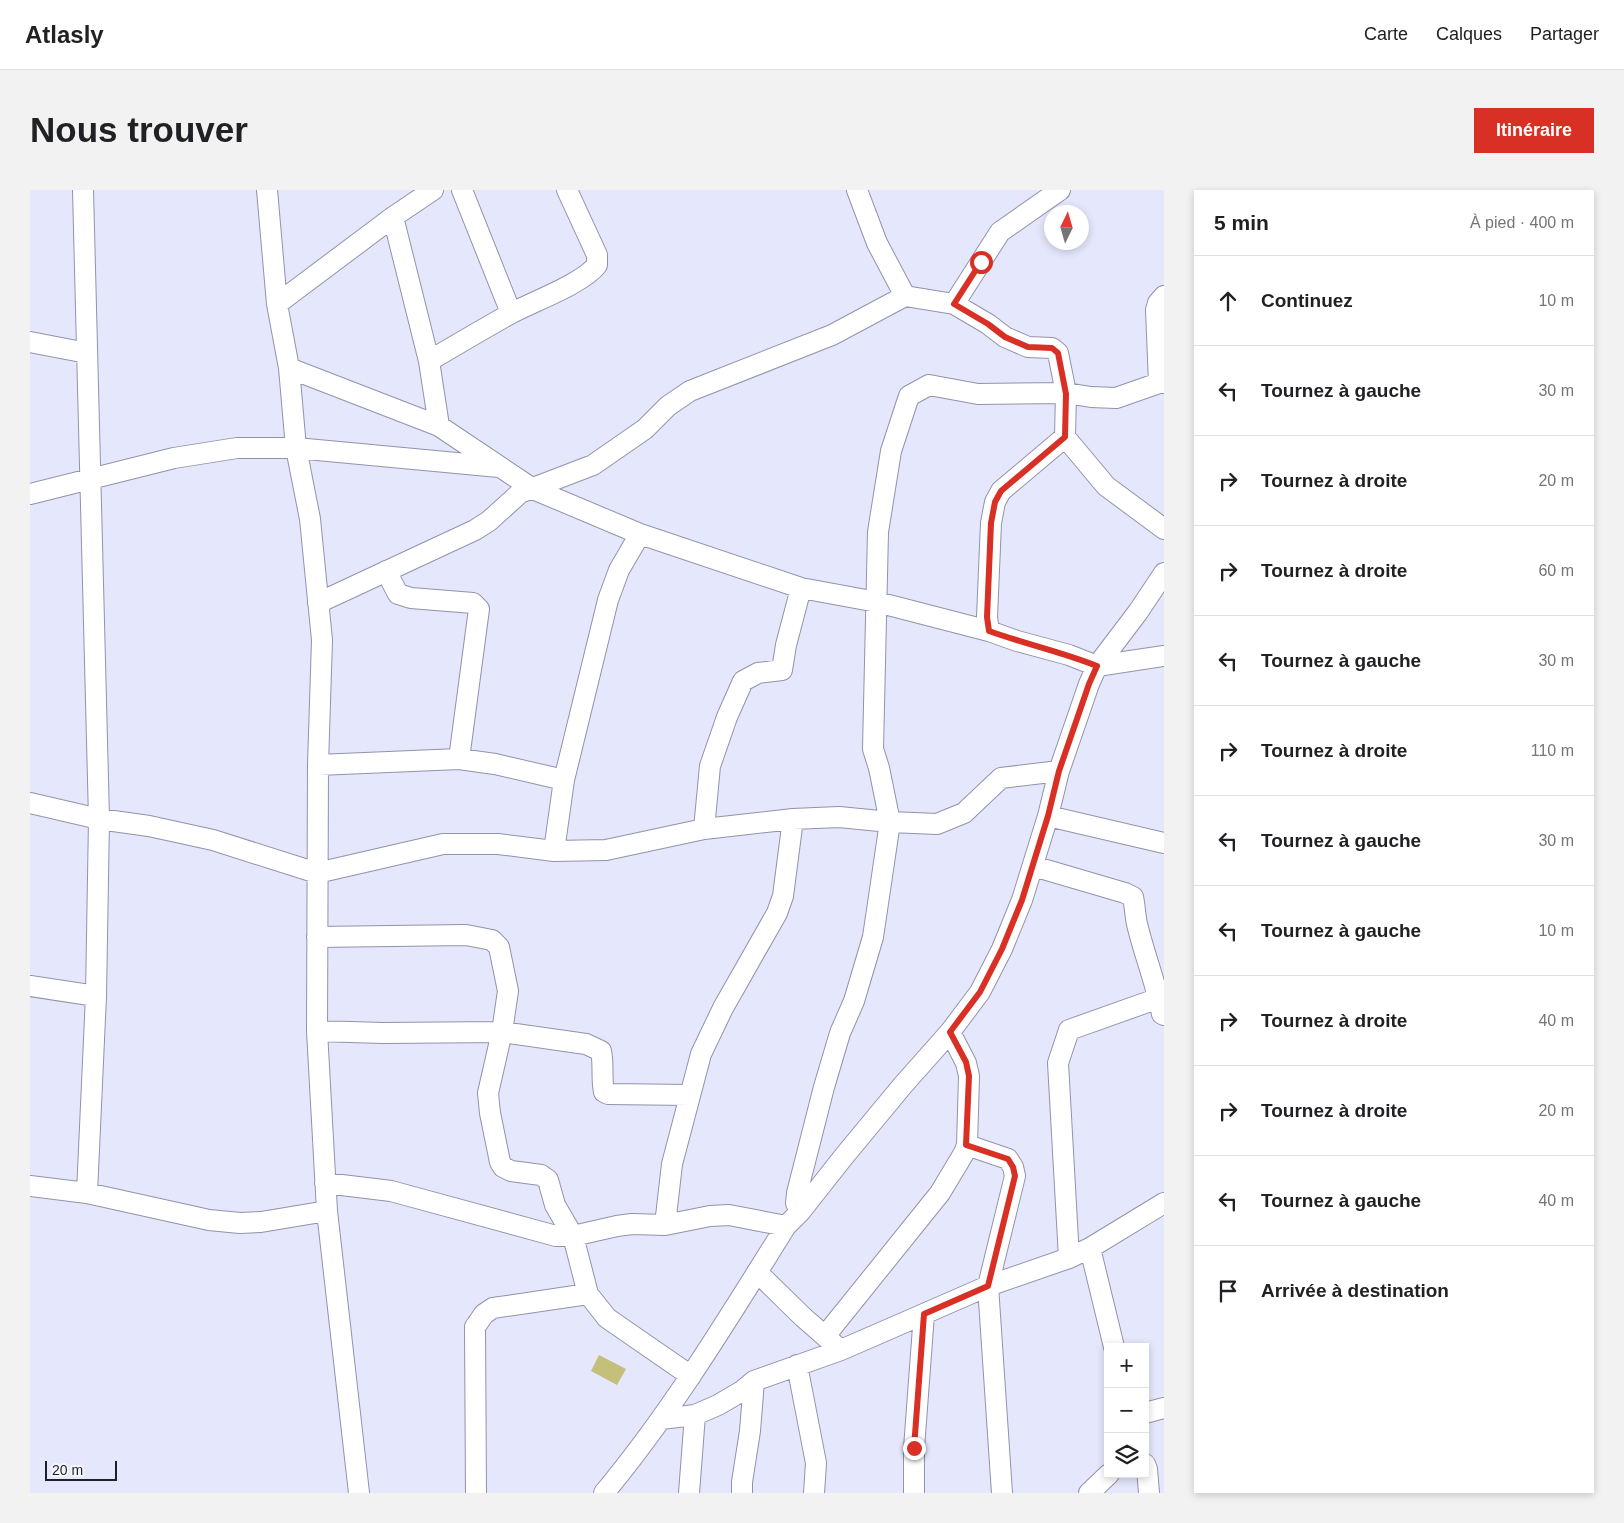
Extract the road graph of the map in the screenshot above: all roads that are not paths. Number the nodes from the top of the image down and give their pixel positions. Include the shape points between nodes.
1 (83, 190) edge
2 (267, 190) edge
3 (433, 190) edge
4 (462, 190) edge
5 (568, 190) edge
6 (857, 190) edge
7 (1060, 190) edge
8 (393, 217) junction
9 (905, 296) junction
10 (1164, 296) edge
11 (277, 304) junction
12 (954, 304) junction
13 (511, 313) junction
14 (30, 342) edge
15 (87, 353) junction
16 (430, 361) junction
17 (289, 368) junction
18 (1162, 383) edge
19 (1066, 394) junction
20 (440, 426) junction
21 (1065, 437) junction
22 (296, 448) junction
23 (502, 468) junction
24 (90, 479) junction
25 (533, 489) junction
26 (30, 494) edge
27 (1164, 529) edge
28 (640, 534) junction
29 (386, 571) junction
30 (1164, 573) edge
31 (801, 588) junction
32 (877, 602) junction
33 (318, 603) junction
34 (989, 631) junction
35 (1164, 656) edge
36 (1097, 666) junction
37 (459, 759) junction
38 (318, 765) junction
39 (1059, 771) junction
40 (564, 780) junction
41 (30, 803) edge
42 (1048, 816) junction
43 (99, 819) junction
44 (793, 819) junction
45 (890, 822) junction
46 (704, 829) junction
47 (1164, 843) edge
48 (554, 851) junction
49 (1033, 866) junction
50 (317, 873) junction
51 (317, 937) junction
52 (30, 986) edge
53 (96, 996) junction
54 (1161, 1006) edge
55 (318, 1031) junction
56 (502, 1032) junction
57 (950, 1032) junction
58 (690, 1095) junction
59 (966, 1145) junction
60 (325, 1183) junction
61 (30, 1186) edge
62 (87, 1193) junction
63 (1164, 1202) edge
64 (327, 1210) junction
65 (793, 1219) junction
66 (665, 1225) junction
67 (573, 1236) junction
68 (1090, 1248) junction
69 (1069, 1258) junction
70 (758, 1272) junction
71 (988, 1286) junction
72 (588, 1294) junction
73 (924, 1314) junction
74 (825, 1336) junction
75 (1113, 1343) edge
76 (841, 1350) junction
77 (797, 1365) junction
78 (691, 1376) junction
79 (754, 1381) junction
80 (1164, 1408) edge
81 (1149, 1412) edge
82 (695, 1414) junction
83 (661, 1419) junction
84 (1105, 1478) edge
85 (1148, 1478) edge
86 (607, 1491) edge
87 (359, 1493) edge
88 (476, 1493) edge
89 (689, 1493) edge
90 (742, 1493) edge
91 (814, 1493) edge
92 (914, 1493) edge
93 (1002, 1493) edge
94 (1089, 1493) edge
95 (1149, 1493) edge

1 - 15 street
2 - 11 street
3 - 8 street
4 - 13 street
5 - 13 street via 597,255 597,265 581,279
6 - 9 street via 877,243
7 - 12 street via 1000,232
8 - 11 street
8 - 16 street
9 - 12 street
9 - 25 street via 832,336 690,391 668,406 645,429 593,465
10 - 18 street via 1156,310
11 - 17 street
12 - 19 street via 1005,337 1028,347 1052,348 1058,353
13 - 16 street
14 - 15 street
15 - 24 street
16 - 20 street
17 - 20 street
17 - 22 street
18 - 19 street via 1116,398
19 - 21 street
19 - 32 street via 978,394 929,385 909,396 891,451 878,532
20 - 23 street
21 - 27 street via 1106,486
21 - 34 street via 1001,491 995,502 989,565
22 - 23 street
22 - 24 street via 228,449 174,458
22 - 33 street via 310,519
23 - 25 street
24 - 26 street
24 - 43 street
25 - 28 street
25 - 29 street via 520,493 475,530
28 - 31 street
28 - 40 street via 619,570 608,600
29 - 33 street
29 - 37 street via 398,594 474,604 479,609
30 - 36 street
31 - 32 street
31 - 46 street via 782,670 758,673 743,681 727,717 710,766
32 - 34 street
32 - 45 street via 873,749
33 - 38 street via 322,640
34 - 36 street
35 - 36 street
36 - 39 street
37 - 38 street
37 - 40 street
38 - 50 street
39 - 42 street
39 - 45 street via 1001,778 964,813 937,824
40 - 48 street
41 - 43 street
42 - 47 street
42 - 49 street
43 - 50 street via 213,840
43 - 53 street
44 - 45 street via 839,817
44 - 46 street
44 - 58 street via 783,896 777,913 701,1054
45 - 65 street via 873,937 824,1087
46 - 48 street via 606,850
48 - 50 street via 498,844 443,844
49 - 54 street via 1133,897 1136,922
49 - 57 street via 1002,949 980,992
50 - 51 street
51 - 55 street
51 - 56 street via 466,935 492,940 499,947 508,991
52 - 53 street
53 - 62 street
54 - 69 street via 1069,1030 1058,1063
55 - 56 street
55 - 60 street
56 - 58 street via 586,1044 601,1052 604,1061 602,1085 608,1094
56 - 67 street via 488,1093 500,1162 511,1171 541,1175 548,1180 555,1204
57 - 59 street via 966,1062 969,1076
57 - 65 street
58 - 66 street via 672,1164
59 - 71 street via 1008,1159 1015,1176
59 - 74 street via 940,1193
60 - 64 street
60 - 67 street via 391,1191 556,1236
61 - 62 street
62 - 64 street via 209,1220 240,1223
63 - 68 street
64 - 87 street
65 - 66 street via 729,1215
65 - 70 street
66 - 67 street via 632,1224
67 - 72 street
68 - 69 street
68 - 75 street
69 - 71 street
70 - 74 street
70 - 78 street
71 - 73 street
71 - 93 street
72 - 78 street via 607,1318
72 - 88 street via 493,1308 475,1327
73 - 76 street
73 - 92 street via 914,1448
74 - 76 street
76 - 77 street
77 - 79 street
77 - 91 street via 816,1463
78 - 83 street
79 - 82 street via 718,1405
79 - 90 street
80 - 81 street
82 - 83 street
82 - 89 street
83 - 86 street
84 - 94 street
85 - 95 street

